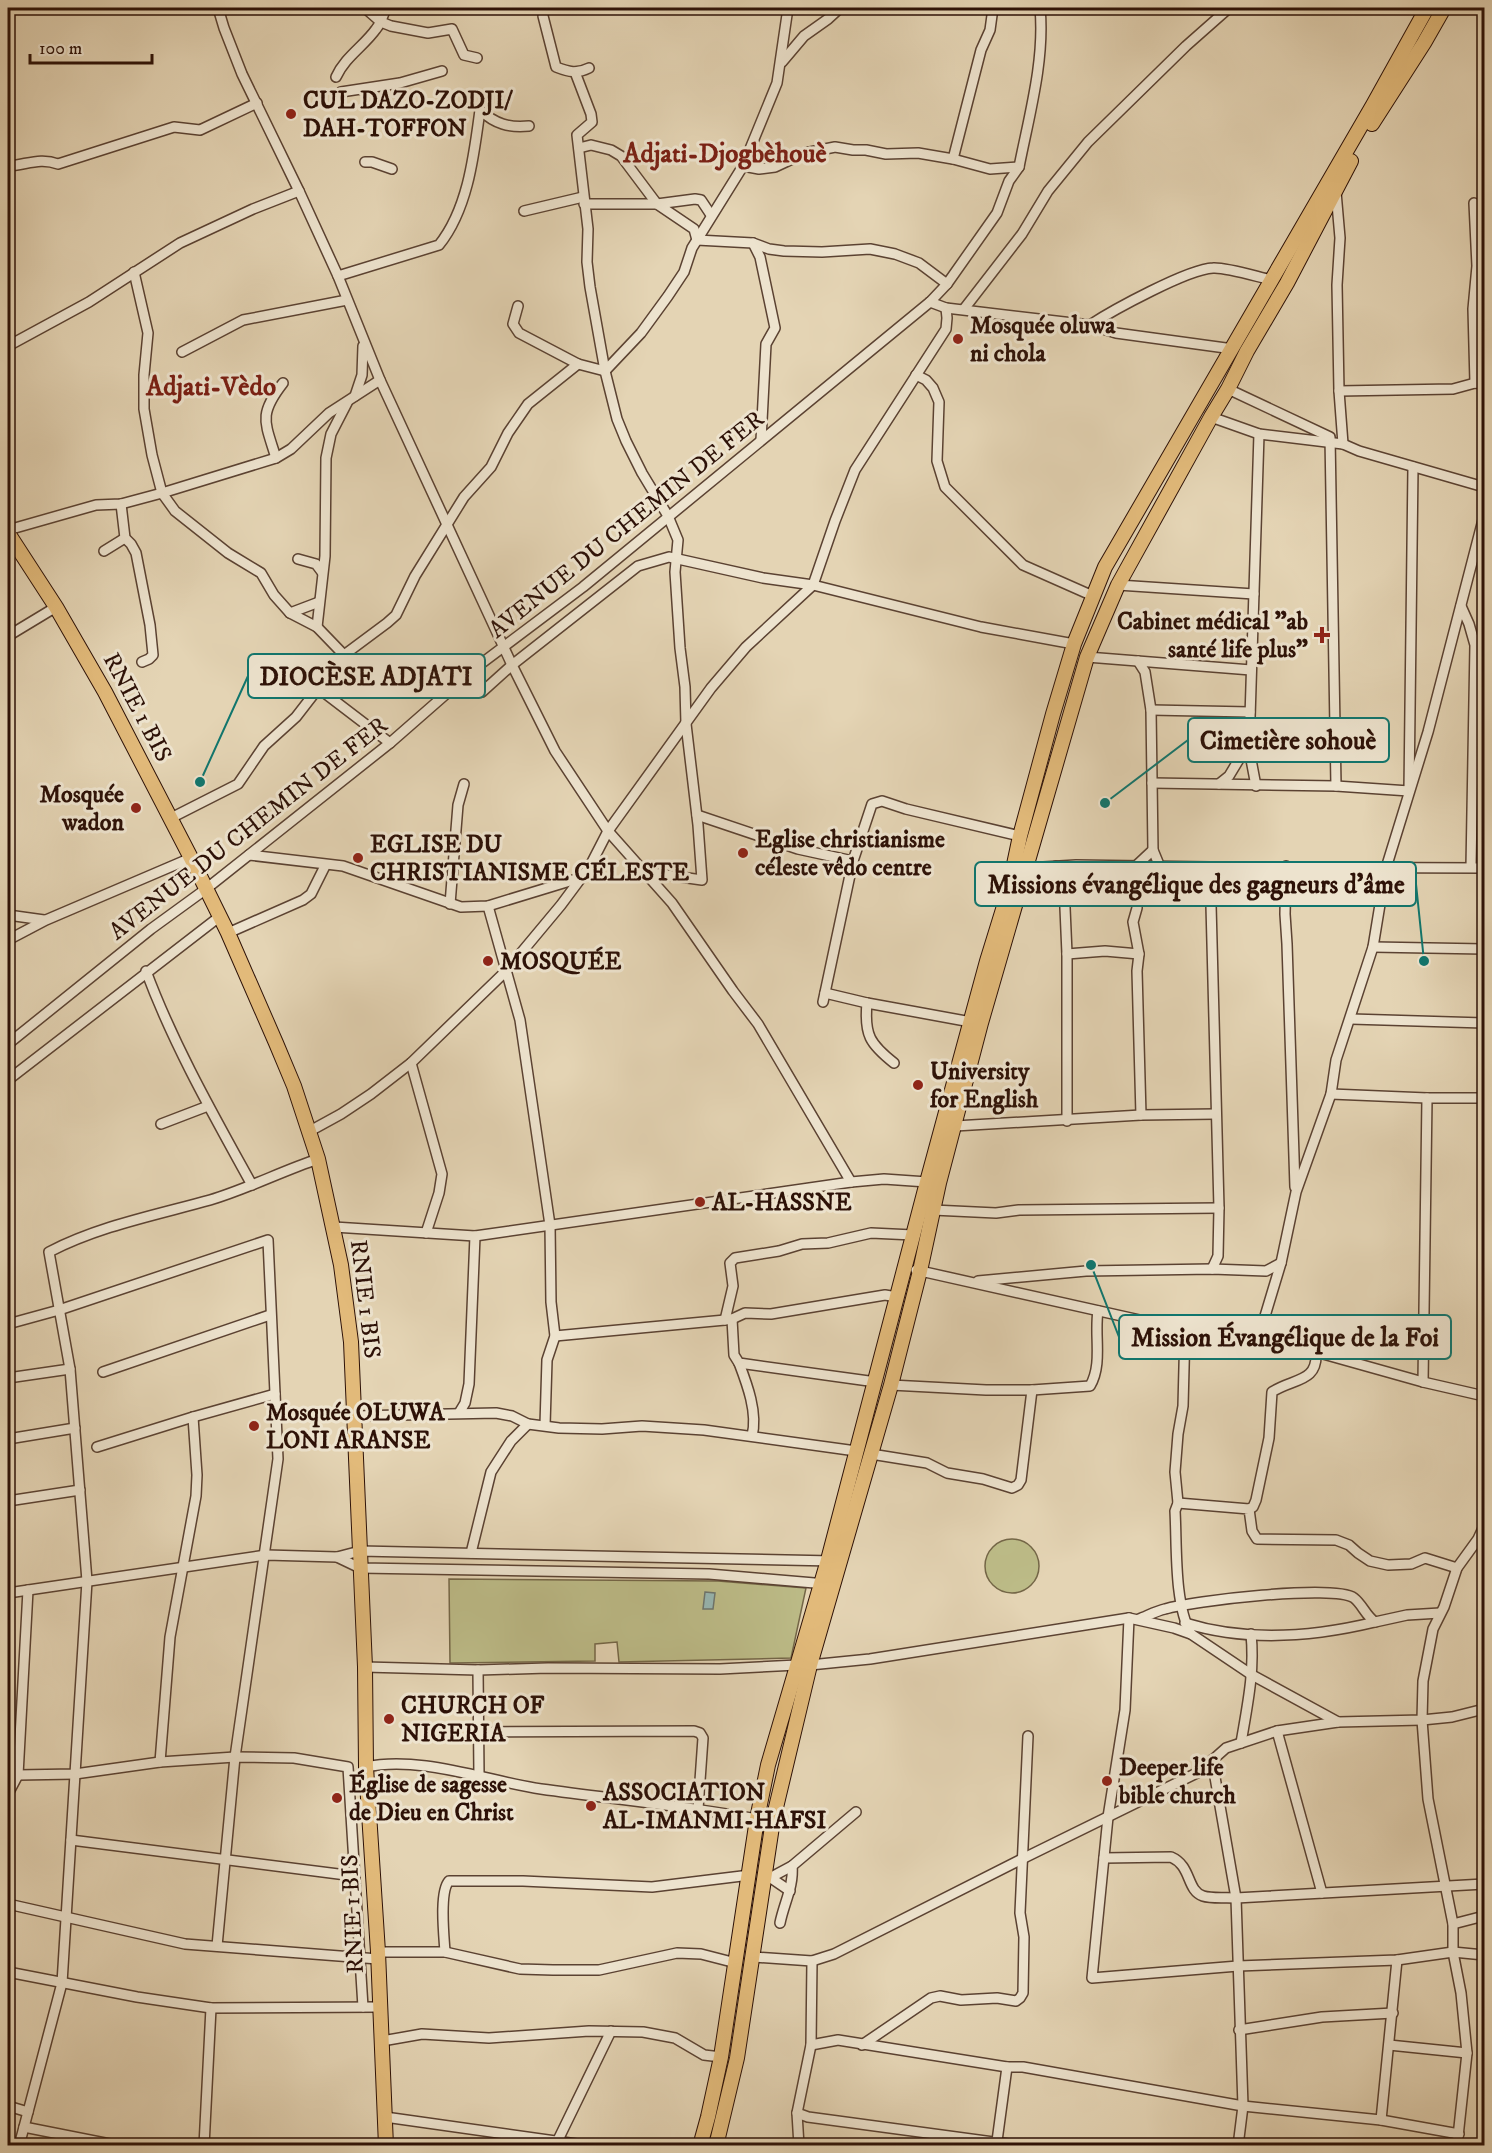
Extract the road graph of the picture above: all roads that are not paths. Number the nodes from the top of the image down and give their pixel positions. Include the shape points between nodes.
1 (218, 8) edge
2 (365, 8) edge
3 (386, 8) edge
4 (788, 8) edge
5 (840, 8) edge
6 (993, 8) edge
7 (1040, 8) edge
8 (1229, 8) edge
9 (1427, 8) edge
10 (1444, 8) edge
11 (1481, 8) edge
12 (1485, 15) edge
13 (543, 16) dead end
14 (381, 22) junction
15 (477, 58) dead end
16 (780, 64) junction
17 (589, 68) dead end
18 (442, 71) dead end
19 (575, 72) junction
20 (336, 77) dead end
21 (341, 92) dead end
22 (257, 103) junction
23 (529, 126) dead end
24 (579, 148) junction
25 (953, 159) junction
26 (365, 162) dead end
27 (8, 166) edge
28 (743, 166) junction
29 (1019, 167) junction
30 (392, 169) dead end
31 (1336, 190) junction
32 (299, 191) junction
33 (584, 200) junction
34 (1474, 203) dead end
35 (657, 204) junction
36 (524, 211) dead end
37 (711, 215) junction
38 (697, 240) junction
39 (753, 243) junction
40 (134, 272) junction
41 (338, 276) junction
42 (1272, 280) junction
43 (947, 284) junction
44 (347, 300) junction
45 (930, 302) junction
46 (518, 306) dead end
47 (945, 308) junction
48 (964, 309) junction
49 (1090, 325) junction
50 (360, 332) junction
51 (8, 346) edge
52 (1233, 349) junction
53 (182, 352) dead end
54 (578, 364) junction
55 (605, 371) junction
56 (916, 375) junction
57 (380, 380) junction
58 (283, 383) dead end
59 (1480, 383) edge
60 (1228, 389) junction
61 (1339, 391) junction
62 (352, 399) junction
63 (1210, 417) junction
64 (1259, 434) junction
65 (761, 440) junction
66 (1330, 442) junction
67 (1343, 444) junction
68 (276, 458) junction
69 (1413, 467) junction
70 (1485, 487) edge
71 (162, 493) junction
72 (121, 504) junction
73 (668, 516) junction
74 (1485, 516) edge
75 (448, 524) junction
76 (8, 532) edge
77 (125, 538) junction
78 (104, 551) dead end
79 (676, 558) junction
80 (298, 559) dead end
81 (322, 573) junction
82 (813, 585) junction
83 (1118, 585) junction
84 (1254, 594) junction
85 (1093, 596) junction
86 (319, 602) junction
87 (1461, 606) junction
88 (56, 607) junction
89 (290, 613) junction
90 (317, 627) junction
91 (8, 636) edge
92 (1074, 644) junction
93 (506, 646) junction
94 (344, 655) junction
95 (1087, 657) junction
96 (1138, 661) junction
97 (142, 662) dead end
98 (513, 665) junction
99 (1251, 670) junction
100 (466, 677) junction
101 (318, 688) junction
102 (1151, 710) junction
103 (1250, 712) junction
104 (686, 724) junction
105 (390, 743) junction
106 (1249, 749) junction
107 (1233, 771) junction
108 (1152, 783) junction
109 (464, 784) dead end
110 (1219, 784) junction
111 (1238, 785) junction
112 (1256, 786) junction
113 (1336, 786) junction
114 (1409, 790) junction
115 (697, 815) junction
116 (171, 818) junction
117 (608, 831) junction
118 (1020, 836) junction
119 (1153, 850) junction
120 (249, 855) junction
121 (191, 858) junction
122 (853, 861) junction
123 (1076, 865) junction
124 (1137, 865) junction
125 (325, 866) junction
126 (1056, 866) junction
127 (1286, 866) junction
128 (1160, 867) junction
129 (1210, 867) junction
130 (1471, 867) junction
131 (1027, 868) junction
132 (1386, 868) junction
133 (1485, 868) edge
134 (645, 872) junction
135 (583, 877) junction
136 (1063, 879) junction
137 (206, 889) junction
138 (450, 904) junction
139 (488, 906) junction
140 (8, 915) edge
141 (219, 917) junction
142 (46, 920) junction
143 (228, 933) junction
144 (8, 940) edge
145 (1373, 947) junction
146 (1485, 949) edge
147 (1067, 954) junction
148 (1138, 954) junction
149 (146, 971) junction
150 (506, 971) junction
151 (867, 1003) junction
152 (1351, 1019) junction
153 (971, 1022) junction
154 (1485, 1023) edge
155 (8, 1044) edge
156 (411, 1063) junction
157 (894, 1063) dead end
158 (8, 1080) edge
159 (1331, 1095) junction
160 (1427, 1098) junction
161 (1485, 1098) edge
162 (208, 1106) junction
163 (1216, 1114) junction
164 (1141, 1115) junction
165 (1067, 1121) junction
166 (161, 1124) dead end
167 (955, 1126) junction
168 (310, 1131) junction
169 (1295, 1137) junction
170 (1315, 1140) junction
171 (318, 1159) junction
172 (851, 1182) junction
173 (927, 1182) junction
174 (252, 1185) junction
175 (1296, 1192) junction
176 (1219, 1208) junction
177 (933, 1210) junction
178 (550, 1225) junction
179 (334, 1227) junction
180 (426, 1233) junction
181 (913, 1235) junction
182 (475, 1236) junction
183 (1218, 1256) junction
184 (1281, 1263) junction
185 (905, 1267) junction
186 (1212, 1269) junction
187 (1242, 1269) junction
188 (920, 1270) junction
189 (1266, 1271) junction
190 (969, 1282) junction
191 (1275, 1285) junction
192 (897, 1296) junction
193 (59, 1310) junction
194 (1098, 1311) junction
195 (270, 1315) junction
196 (728, 1320) junction
197 (8, 1324) edge
198 (1185, 1329) junction
199 (555, 1336) junction
200 (1256, 1346) junction
201 (1316, 1352) junction
202 (739, 1363) junction
203 (70, 1370) junction
204 (103, 1372) dead end
205 (8, 1378) edge
206 (876, 1382) junction
207 (1423, 1382) junction
208 (891, 1385) junction
209 (1032, 1390) junction
210 (275, 1394) junction
211 (1485, 1396) edge
212 (459, 1413) junction
213 (354, 1416) junction
214 (193, 1417) junction
215 (528, 1424) junction
216 (545, 1425) junction
217 (75, 1428) junction
218 (752, 1436) junction
219 (8, 1438) edge
220 (98, 1447) dead end
221 (855, 1451) junction
222 (871, 1454) junction
223 (80, 1490) junction
224 (8, 1501) edge
225 (1178, 1503) junction
226 (1249, 1509) junction
227 (1485, 1526) edge
228 (1481, 1540) edge
229 (360, 1551) junction
230 (471, 1553) junction
231 (266, 1555) junction
232 (337, 1557) junction
233 (709, 1558) junction
234 (834, 1561) junction
235 (183, 1567) junction
236 (360, 1568) junction
237 (1457, 1568) junction
238 (710, 1574) junction
239 (87, 1581) junction
240 (828, 1585) junction
241 (28, 1590) junction
242 (8, 1593) edge
243 (1181, 1605) junction
244 (1440, 1613) junction
245 (1134, 1618) junction
246 (1375, 1622) junction
247 (1185, 1623) junction
248 (1191, 1634) junction
249 (1251, 1634) junction
250 (804, 1665) junction
251 (365, 1667) junction
252 (478, 1670) junction
253 (1252, 1676) junction
254 (1485, 1709) edge
255 (1422, 1720) junction
256 (1338, 1722) junction
257 (1277, 1731) junction
258 (479, 1732) junction
259 (1028, 1736) dead end
260 (1241, 1743) junction
261 (235, 1756) junction
262 (1212, 1760) junction
263 (160, 1762) junction
264 (366, 1767) junction
265 (75, 1774) junction
266 (18, 1775) junction
267 (479, 1776) junction
268 (8, 1794) edge
269 (698, 1809) junction
270 (856, 1812) dead end
271 (1108, 1817) junction
272 (757, 1819) junction
273 (71, 1840) junction
274 (1024, 1858) junction
275 (1104, 1858) junction
276 (225, 1860) junction
277 (792, 1866) junction
278 (750, 1875) junction
279 (354, 1876) junction
280 (768, 1880) junction
281 (1485, 1884) edge
282 (1447, 1887) junction
283 (790, 1891) junction
284 (1322, 1893) junction
285 (1236, 1898) junction
286 (8, 1904) edge
287 (1485, 1916) edge
288 (66, 1917) junction
289 (780, 1923) dead end
290 (1453, 1924) junction
291 (217, 1946) junction
292 (445, 1952) junction
293 (1454, 1952) junction
294 (378, 1955) junction
295 (1485, 1955) edge
296 (359, 1956) junction
297 (754, 1957) junction
298 (1397, 1960) junction
299 (812, 1961) junction
300 (736, 1963) junction
301 (1238, 1965) junction
302 (8, 1975) edge
303 (62, 1983) junction
304 (363, 2007) junction
305 (380, 2007) junction
306 (211, 2008) junction
307 (1392, 2013) junction
308 (1239, 2030) junction
309 (611, 2031) junction
310 (382, 2041) junction
311 (811, 2045) junction
312 (862, 2045) junction
313 (1389, 2045) junction
314 (1467, 2054) junction
315 (721, 2057) junction
316 (1007, 2067) junction
317 (8, 2106) edge
318 (1243, 2106) junction
319 (28, 2112) junction
320 (797, 2113) junction
321 (385, 2116) junction
322 (808, 2117) junction
323 (1381, 2120) junction
324 (798, 2123) junction
325 (24, 2127) junction
326 (1459, 2133) junction
327 (558, 2140) junction
328 (997, 2141) junction
329 (19, 2145) edge
330 (120, 2145) edge
331 (204, 2145) edge
332 (386, 2145) edge
333 (591, 2145) edge
334 (700, 2145) edge
335 (716, 2145) edge
336 (799, 2145) edge
337 (1024, 2145) edge
338 (1238, 2145) edge
339 (1457, 2145) edge

1 - 22 street
2 - 14 street
3 - 14 street
4 - 16 street
5 - 16 street via 804,36
6 - 25 street
7 - 29 street, AVENUE DU CHEMIN DE FER via 1038,62
8 - 48 street via 1088,142
9 - 42 main road
10 - 31 main road
11 - 12 street
13 - 19 street via 556,67
14 - 15 street via 428,33 452,29 464,56
14 - 20 street
16 - 28 street via 777,83
17 - 19 street
18 - 21 street via 400,83
19 - 24 street via 592,122 577,135
22 - 27 street via 200,130 174,126 58,164 39,160
22 - 32 street
23 - 41 street via 499,124 480,110 478,136 459,208 450,232 439,245
24 - 33 street
24 - 35 street via 591,145 621,156
25 - 28 street via 835,147 806,153 775,167
25 - 29 street via 990,170
26 - 30 street
28 - 37 street
29 - 43 street, AVENUE DU CHEMIN DE FER via 997,213
31 - 60 main road
31 - 61 street via 1340,238
32 - 40 street via 180,243
32 - 41 street
33 - 35 street
33 - 36 street
33 - 55 street via 590,287
34 - 59 street via 1477,266 1473,309
35 - 37 street via 701,200
35 - 38 street via 694,229
37 - 38 street
38 - 39 street
38 - 55 street via 684,272 668,296 642,333
39 - 43 street via 784,251 870,249 895,254 919,263
39 - 65 street via 760,257 775,328 766,344
40 - 51 street via 89,302
40 - 71 street via 148,333 144,409
41 - 44 street
42 - 49 street via 1213,268 1188,274
42 - 52 main road
43 - 45 street, AVENUE DU CHEMIN DE FER
44 - 50 street
44 - 53 street via 243,320
45 - 47 street
45 - 65 street, AVENUE DU CHEMIN DE FER
46 - 54 street via 515,329
47 - 48 street
47 - 56 street via 946,329
48 - 49 street
49 - 52 street via 1116,333
50 - 57 street
50 - 62 street via 364,353 362,375
52 - 85 main road via 1105,567
54 - 55 street
54 - 75 street via 528,404 491,467 464,497
55 - 73 street via 626,441
56 - 82 street via 855,470
56 - 85 street via 933,388 939,402 937,460 945,487 1023,565
57 - 62 street
57 - 75 street
58 - 68 street via 266,409 266,429
59 - 61 street via 1453,389
60 - 63 main road
60 - 66 street via 1328,434
61 - 67 street
62 - 68 street via 329,413
62 - 81 street via 331,434 326,459
63 - 64 street
63 - 83 main road
64 - 66 street
64 - 84 street
65 - 73 street, AVENUE DU CHEMIN DE FER
66 - 67 street
66 - 113 street
67 - 69 street
68 - 71 street
69 - 70 street
69 - 114 street
71 - 72 street
71 - 89 street via 175,511 228,553 261,573
72 - 76 street via 96,505
72 - 77 street
73 - 79 street via 678,540
73 - 93 street, AVENUE DU CHEMIN DE FER
74 - 87 street
75 - 93 street
75 - 94 street via 396,615
76 - 88 main road, RNIE 1 BIS
77 - 78 street
77 - 97 street via 136,553 150,625 153,655
79 - 82 street
79 - 98 street via 669,556 638,566
79 - 104 street
80 - 81 street via 316,564
81 - 86 street
82 - 92 street via 981,627
82 - 104 street via 746,646
83 - 84 street
83 - 95 main road
84 - 99 street
85 - 92 main road
86 - 89 street
86 - 90 street
87 - 114 street
87 - 130 street via 1475,645
88 - 91 street
88 - 116 main road, RNIE 1 BIS
89 - 90 street
90 - 94 street
92 - 118 main road
93 - 98 street
93 - 100 street, AVENUE DU CHEMIN DE FER
94 - 101 street
95 - 96 street
95 - 131 main road
96 - 99 street
96 - 102 street via 1146,672
98 - 100 street via 482,692
98 - 117 street via 555,751
99 - 103 street
100 - 105 street, AVENUE DU CHEMIN DE FER
101 - 105 street
101 - 116 street via 296,717 264,746 238,784
102 - 103 street
102 - 108 street
103 - 106 street
104 - 115 street
104 - 117 street
105 - 120 street, AVENUE DU CHEMIN DE FER
106 - 107 street
106 - 112 street
107 - 110 street
107 - 111 street
108 - 110 street
108 - 119 street
109 - 138 street via 458,805
110 - 111 street
111 - 112 street
112 - 113 street
113 - 114 street
114 - 132 street
115 - 122 street via 798,849
115 - 134 street via 702,880
116 - 121 main road, RNIE 1 BIS
117 - 134 street
117 - 135 street
118 - 122 street via 882,801 872,804
118 - 153 main road
119 - 124 street
119 - 128 street
120 - 125 street
120 - 137 street, AVENUE DU CHEMIN DE FER
121 - 137 main road, RNIE 1 BIS
121 - 142 street
122 - 151 street via 824,998
123 - 124 street
123 - 126 street
123 - 136 street
124 - 128 street
124 - 148 street via 1137,908 1133,922
125 - 138 street via 343,866
125 - 143 street via 311,894 303,900
126 - 131 street
126 - 136 street
127 - 129 street
127 - 132 street
127 - 169 street
128 - 129 street
129 - 163 street
130 - 132 street
130 - 133 street
131 - 167 main road
132 - 145 street
134 - 172 street via 672,903 758,1024
135 - 139 street
135 - 150 street
136 - 147 street
137 - 141 main road, RNIE 1 BIS
137 - 155 street, AVENUE DU CHEMIN DE FER via 151,928
138 - 139 street
139 - 150 street
140 - 142 street
141 - 143 main road, RNIE 1 BIS
141 - 149 street
142 - 144 street
143 - 168 main road, RNIE 1 BIS
145 - 146 street
145 - 152 street
147 - 148 street
147 - 165 street
148 - 164 street
149 - 158 street
149 - 162 street
150 - 156 street
150 - 178 street via 520,1020
151 - 153 street
151 - 157 street via 870,1041
152 - 154 street
152 - 159 street via 1336,1060
153 - 173 main road
156 - 168 street via 371,1094
156 - 180 street via 441,1174
159 - 160 street
159 - 170 street
160 - 161 street
160 - 207 street
162 - 166 street
162 - 174 street
163 - 164 street
163 - 176 street
164 - 165 street
165 - 167 street
167 - 177 main road
168 - 171 main road, RNIE 1 BIS
169 - 170 street
169 - 175 street
170 - 175 street
171 - 174 street
171 - 179 main road, RNIE 1 BIS
172 - 173 street
172 - 178 street
173 - 181 main road
174 - 193 street via 82,1237 48,1252
175 - 184 street
176 - 177 street via 996,1213
176 - 183 street
177 - 188 main road
178 - 182 street
178 - 199 street
179 - 180 street
179 - 213 main road, RNIE 1 BIS via 351,1342
180 - 182 street
181 - 185 main road
181 - 196 street via 870,1233 735,1258 730,1263 733,1286
182 - 212 street via 469,1384
183 - 186 street
183 - 187 street
184 - 189 street
184 - 191 street
185 - 188 street
185 - 192 main road
186 - 187 street
186 - 190 street via 1086,1271
187 - 189 street
188 - 190 street
188 - 208 main road
189 - 191 street
190 - 194 street
191 - 200 street
192 - 196 street via 771,1314 745,1313
192 - 206 main road
193 - 195 street via 268,1240
193 - 197 street
193 - 203 street
194 - 198 street
194 - 209 street via 1097,1365 1090,1386
195 - 204 street
195 - 210 street
196 - 199 street
196 - 202 street
198 - 200 street
198 - 225 street via 1183,1406 1175,1472
199 - 216 street via 547,1360
200 - 201 street
201 - 207 street
201 - 226 street via 1317,1364 1312,1373 1272,1392 1269,1438 1256,1500
202 - 206 street
202 - 218 street via 748,1387
203 - 205 street
203 - 217 street
206 - 221 main road
207 - 211 street
208 - 209 street
208 - 222 main road
209 - 222 street via 1021,1480 1012,1488 947,1473 927,1463
210 - 214 street
210 - 231 street via 279,1459
212 - 213 street
212 - 215 street via 496,1413
213 - 229 main road, RNIE 1 BIS
214 - 220 street
214 - 235 street via 196,1496
215 - 216 street
215 - 230 street via 511,1441 491,1472
216 - 218 street via 573,1429 642,1426
217 - 219 street
217 - 223 street
218 - 221 street
221 - 234 main road
222 - 234 main road
223 - 224 street
223 - 239 street
225 - 226 street
225 - 243 street via 1175,1511
226 - 237 street via 1257,1539 1336,1540 1370,1560 1388,1565 1411,1564 1425,1558
227 - 228 street
228 - 237 street
229 - 230 street
229 - 232 street
229 - 236 main road, RNIE 1 BIS
230 - 233 street
231 - 232 street
231 - 235 street
231 - 261 street
232 - 236 street
233 - 234 street
233 - 238 street
234 - 240 main road
235 - 239 street
235 - 263 street via 170,1636
236 - 238 street
236 - 251 main road, RNIE 1 BIS
237 - 244 street
238 - 240 street
239 - 241 street
239 - 265 street
240 - 250 main road
241 - 242 street
241 - 266 street
243 - 245 street
243 - 246 street via 1263,1595 1340,1593 1353,1598
243 - 247 street
244 - 246 street
244 - 255 street via 1423,1681
245 - 248 street
245 - 250 street via 870,1659
245 - 271 street
246 - 249 street via 1321,1632
247 - 248 street
247 - 249 street via 1210,1631
248 - 253 street
249 - 253 street
250 - 252 street
250 - 272 main road via 768,1765
250 - 280 main road via 773,1820
251 - 252 street
251 - 264 main road, RNIE 1 BIS
252 - 258 street
253 - 256 street
253 - 260 street
254 - 255 street
255 - 256 street
255 - 282 street via 1428,1799
256 - 257 street
257 - 260 street
257 - 284 street
258 - 267 street
258 - 269 street via 700,1733 703,1738
259 - 274 street
260 - 262 street via 1226,1748
261 - 263 street
261 - 276 street
261 - 279 street via 294,1758 348,1767
262 - 271 street via 1199,1772
262 - 285 street
263 - 265 street
264 - 267 street via 407,1764
264 - 294 main road, RNIE 1 BIS
265 - 266 street
265 - 273 street
266 - 268 street
267 - 269 street via 538,1789
269 - 272 street
270 - 277 street
271 - 274 street
271 - 275 street
272 - 278 main road
273 - 276 street
273 - 288 street
274 - 299 street via 834,1954
274 - 312 street via 1020,1998 931,1998
275 - 285 street via 1171,1857 1185,1867 1196,1892
275 - 301 street via 1092,1978
276 - 279 street
276 - 291 street
277 - 280 street
277 - 283 street
278 - 292 street via 652,1887 449,1881 444,1903
278 - 300 main road
279 - 296 street
280 - 283 street
280 - 297 main road
281 - 282 street
282 - 284 street
282 - 290 street
283 - 289 street
284 - 285 street
285 - 301 street
286 - 288 street
287 - 290 street
288 - 291 street via 185,1944
288 - 303 street
290 - 293 street
291 - 296 street
292 - 294 street
292 - 300 street via 531,1970 599,1970 677,1953 701,1954
293 - 295 street
293 - 298 street
293 - 314 street
294 - 296 street
294 - 305 main road, RNIE 1 BIS
296 - 304 street
297 - 299 street
297 - 335 main road via 737,2058
298 - 301 street
298 - 307 street
299 - 311 street
300 - 315 main road
301 - 308 street
302 - 303 street
303 - 306 street
303 - 319 street
304 - 305 street
304 - 306 street
305 - 310 main road, RNIE 1 BIS
306 - 331 street
307 - 308 street via 1323,2017
307 - 313 street
308 - 318 street
309 - 310 street via 489,2038 422,2034
309 - 315 street via 643,2031 675,2038 704,2055
309 - 327 street
310 - 321 main road, RNIE 1 BIS
311 - 312 street via 838,2040
311 - 320 street
312 - 316 street
313 - 314 street
313 - 323 street
314 - 326 street
315 - 334 main road
316 - 318 street
316 - 328 street
317 - 319 street
318 - 323 street
318 - 338 street
319 - 325 street
320 - 322 street
320 - 324 street
321 - 327 street
321 - 332 main road, RNIE 1 BIS
322 - 324 street
322 - 328 street
323 - 326 street
324 - 336 street
325 - 329 street
325 - 330 street
326 - 339 street
327 - 333 street
328 - 337 street

